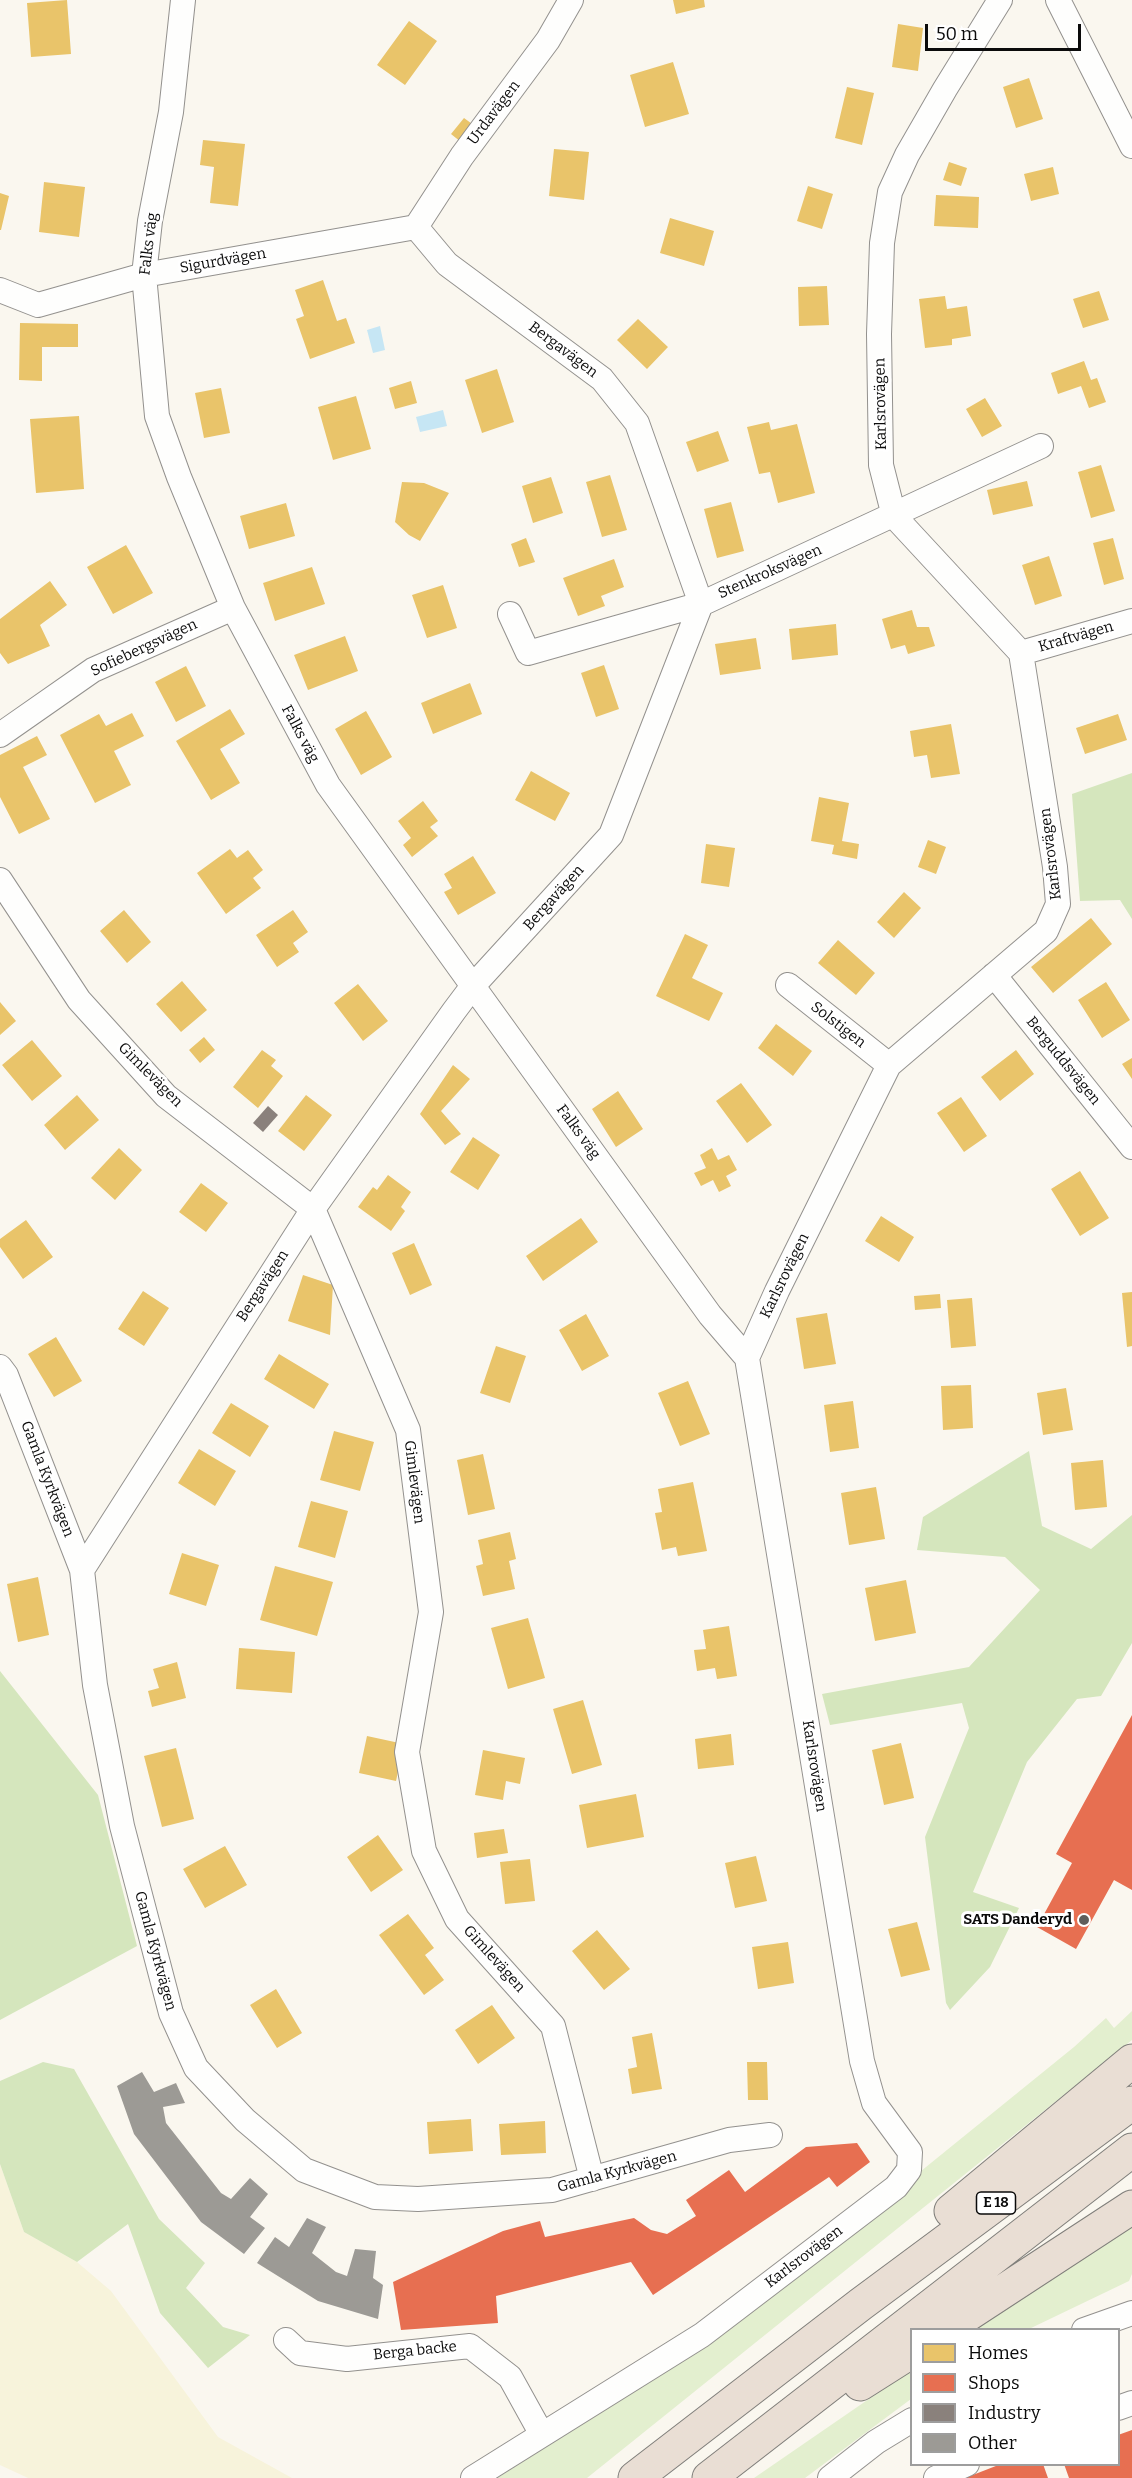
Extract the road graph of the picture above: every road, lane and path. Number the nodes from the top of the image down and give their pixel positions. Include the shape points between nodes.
1 (183, 0) edge
2 (572, 0) edge
3 (1000, 0) edge
4 (1058, 0) edge
5 (1132, 146) edge
6 (416, 227) junction
7 (144, 275) junction
8 (0, 290) edge
9 (1041, 446) dead end
10 (894, 516) junction
11 (701, 604) junction
12 (233, 608) junction
13 (510, 614) dead end
14 (1132, 621) edge
15 (1021, 653) junction
16 (0, 735) edge
17 (0, 880) edge
18 (994, 975) junction
19 (788, 985) dead end
20 (472, 987) junction
21 (889, 1065) junction
22 (1132, 1147) edge
23 (313, 1209) junction
24 (747, 1358) junction
25 (0, 1367) edge
26 (82, 1570) junction
27 (1132, 2061) edge
28 (1132, 2103) edge
29 (770, 2135) dead end
30 (1132, 2150) edge
31 (592, 2179) junction
32 (1132, 2207) edge
33 (861, 2304) junction
34 (1132, 2313) edge
35 (947, 2328) edge
36 (1090, 2328) edge
37 (286, 2340) dead end
38 (910, 2352) edge
39 (910, 2421) edge
40 (541, 2433) junction
41 (963, 2466) edge
42 (473, 2478) edge
43 (635, 2478) edge
44 (711, 2478) edge
45 (830, 2478) edge
46 (936, 2478) edge

1 - 7 street, Falks väg via 171,112
2 - 6 street, Urdavägen
3 - 10 street, Karlsrovägen via 945,88 890,192 882,243 879,334 881,465
4 - 5 street
6 - 7 street, Sigurdvägen
6 - 11 street, Bergavägen via 447,264 602,379 637,423
7 - 8 street, Sigurdvägen via 38,305
7 - 12 street, Falks väg via 157,416
9 - 10 street, Stenkroksvägen
10 - 11 street, Stenkroksvägen
10 - 15 street, Karlsrovägen
11 - 13 street, Stenkroksvägen via 528,653
11 - 20 street, Bergavägen via 610,835
12 - 16 street, Sofiebergsvägen via 93,670
12 - 20 street, Falks väg via 328,785
14 - 15 street, Kraftvägen
15 - 18 street, Karlsrovägen via 1058,904 1046,931
17 - 23 street, Gimlevägen via 79,1000 166,1096
18 - 21 street, Karlsrovägen
18 - 22 street, Berguddsvägen
19 - 21 street, Solstigen
20 - 23 street, Bergavägen
20 - 24 street, Falks väg via 710,1315
21 - 24 street, Karlsrovägen
23 - 26 street, Bergavägen
23 - 31 street, Gimlevägen via 408,1430 431,1612 407,1752 424,1851 458,1919 553,2026
24 - 40 street, Karlsrovägen via 862,2061 874,2103 910,2152 909,2170 896,2187 702,2335
25 - 26 street, Gamla Kyrkvägen
26 - 31 street, Gamla Kyrkvägen via 95,1685 122,1826 171,2013 196,2068 245,2120 304,2170 375,2197 418,2199 552,2190
27 - 33 highway via 886,2264
28 - 33 highway, E 18
29 - 31 street, Gamla Kyrkvägen via 729,2140
30 - 44 highway, E 18
32 - 35 highway
33 - 43 highway, E 18
34 - 36 street
37 - 40 street, Berga backe via 300,2354 347,2359 470,2346 510,2377
38 - 44 highway
39 - 45 street
40 - 42 street, Karlsrovägen
41 - 46 street

